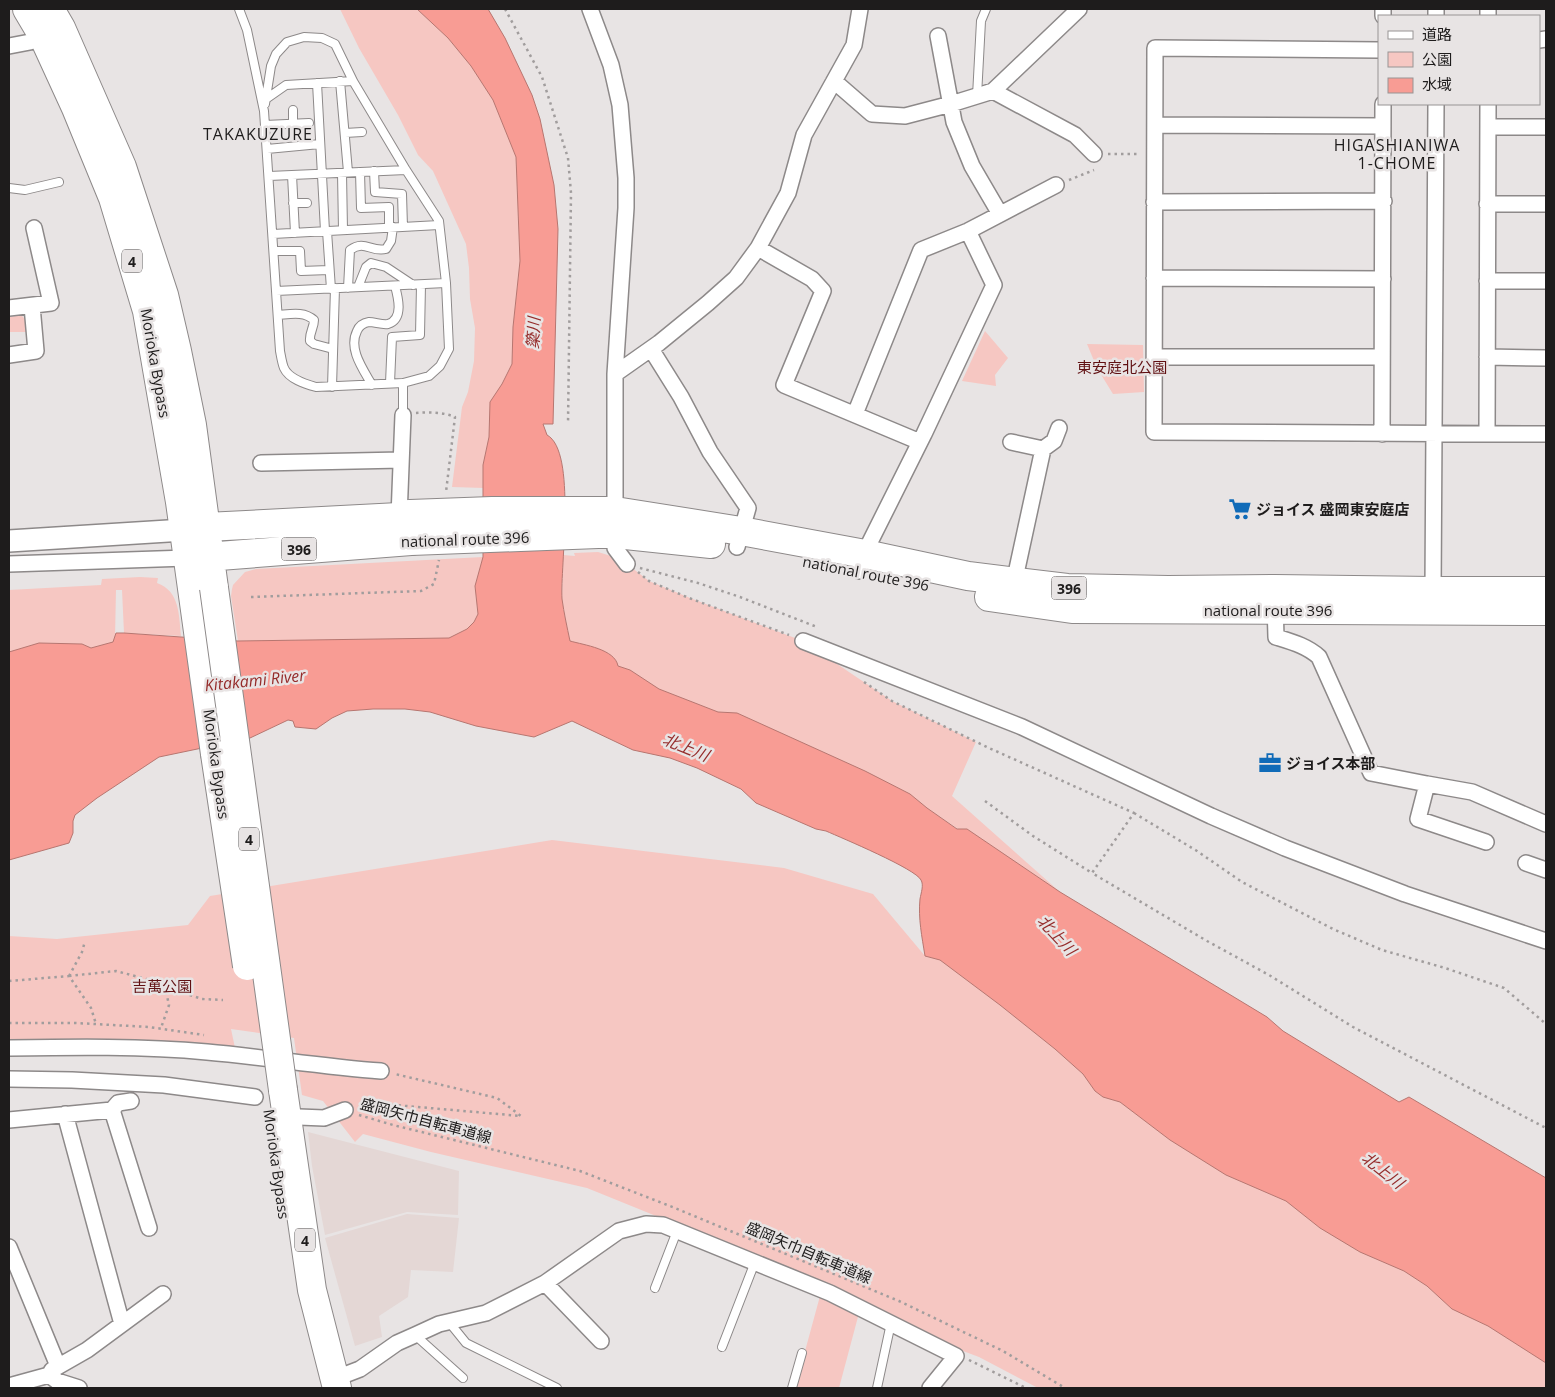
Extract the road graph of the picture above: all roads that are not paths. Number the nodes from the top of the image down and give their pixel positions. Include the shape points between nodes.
1 (28, 9) edge
2 (50, 9) edge
3 (238, 9) edge
4 (590, 9) edge
5 (860, 9) edge
6 (986, 9) edge
7 (1079, 9) edge
8 (43, 36) junction
9 (938, 36) dead end
10 (9, 46) edge
11 (1378, 50) edge
12 (353, 80) junction
13 (340, 81) junction
14 (834, 81) junction
15 (317, 83) junction
16 (993, 91) junction
17 (977, 96) junction
18 (266, 99) junction
19 (951, 104) junction
20 (1383, 105) edge
21 (1436, 105) edge
22 (1488, 105) edge
23 (293, 110) dead end
24 (264, 111) junction
25 (309, 123) dead end
26 (292, 124) junction
27 (1155, 125) junction
28 (265, 126) junction
29 (1383, 126) junction
30 (1488, 127) junction
31 (1546, 127) edge
32 (362, 132) dead end
33 (345, 133) junction
34 (320, 144) junction
35 (267, 149) junction
36 (1094, 154) dead end
37 (406, 170) junction
38 (374, 171) junction
39 (345, 172) junction
40 (360, 172) junction
41 (321, 174) junction
42 (292, 175) junction
43 (269, 176) junction
44 (60, 182) dead end
45 (1056, 185) dead end
46 (9, 188) edge
47 (1384, 201) junction
48 (1154, 202) junction
49 (293, 203) junction
50 (306, 203) dead end
51 (1487, 204) junction
52 (1546, 204) edge
53 (1000, 214) junction
54 (439, 225) junction
55 (403, 227) junction
56 (34, 228) dead end
57 (391, 228) junction
58 (344, 230) junction
59 (326, 231) junction
60 (968, 231) junction
61 (295, 233) junction
62 (273, 234) junction
63 (758, 248) junction
64 (274, 251) junction
65 (329, 270) junction
66 (1154, 278) junction
67 (1383, 279) junction
68 (1487, 281) junction
69 (1546, 281) edge
70 (446, 284) junction
71 (417, 285) junction
72 (395, 286) junction
73 (333, 288) junction
74 (348, 288) junction
75 (358, 288) junction
76 (276, 291) junction
77 (32, 306) junction
78 (9, 308) edge
79 (278, 315) junction
80 (333, 349) junction
81 (651, 349) junction
82 (9, 355) edge
83 (1155, 357) junction
84 (1382, 357) junction
85 (1487, 357) junction
86 (1546, 358) edge
87 (616, 374) junction
88 (390, 383) junction
89 (403, 383) junction
90 (372, 385) junction
91 (332, 387) junction
92 (855, 414) junction
93 (402, 415) joint
94 (1059, 428) dead end
95 (1382, 434) junction
96 (1434, 434) junction
97 (1487, 434) junction
98 (1546, 434) edge
99 (920, 442) junction
100 (1011, 442) dead end
101 (1043, 449) junction
102 (401, 460) junction
103 (261, 463) dead end
104 (607, 523) junction
105 (407, 524) junction
106 (195, 529) junction
107 (739, 539) junction
108 (9, 541) edge
109 (198, 557) junction
110 (862, 563) junction
111 (9, 564) edge
112 (626, 564) road end
113 (1010, 590) junction
114 (1433, 591) junction
115 (1546, 591) edge
116 (1275, 599) junction
117 (1546, 611) edge
118 (803, 641) road end
119 (1428, 784) junction
120 (1546, 824) edge
121 (1486, 842) dead end
122 (1526, 864) dead end
123 (1546, 870) edge
124 (1546, 941) edge
125 (9, 1048) edge
126 (381, 1071) road end
127 (9, 1079) edge
128 (268, 1093) junction
129 (131, 1101) dead end
130 (112, 1110) junction
131 (344, 1110) road end
132 (65, 1114) junction
133 (299, 1117) dead end
134 (9, 1120) edge
135 (149, 1228) dead end
136 (677, 1231) junction
137 (9, 1246) edge
138 (755, 1262) junction
139 (545, 1283) junction
140 (656, 1288) dead end
141 (163, 1294) dead end
142 (449, 1322) junction
143 (891, 1323) junction
144 (122, 1324) junction
145 (415, 1334) junction
146 (601, 1341) dead end
147 (722, 1346) dead end
148 (802, 1353) dead end
149 (53, 1371) junction
150 (463, 1378) dead end
151 (331, 1385) edge
152 (9, 1386) edge
153 (79, 1388) edge
154 (557, 1388) edge
155 (792, 1388) edge
156 (877, 1388) edge
157 (930, 1388) edge

1 - 8 highway, Morioka Bypass / 4
2 - 106 highway, Morioka Bypass / 4 via 122,167 164,294 192,425
3 - 24 lane via 247,30
4 - 87 street via 611,65 620,105 626,178
5 - 14 street via 854,45
6 - 17 lane via 981,21
7 - 16 street
8 - 10 street
8 - 106 highway, Morioka Bypass / 4 via 114,198 147,311
9 - 19 street
11 - 27 street via 1155,48
12 - 13 lane
12 - 18 lane via 335,44 322,38 304,37 287,42 276,54
12 - 37 lane
13 - 15 lane
13 - 33 lane
14 - 19 street via 872,114 905,116
14 - 63 street via 804,135 788,193
15 - 18 lane via 286,85
15 - 34 lane
16 - 17 street
16 - 36 street via 1075,135
17 - 19 street
18 - 24 lane
19 - 53 street via 954,122 972,166
20 - 29 street
21 - 96 street
22 - 30 street
23 - 26 lane
24 - 28 lane
25 - 26 lane
26 - 28 lane
27 - 29 street
27 - 48 street
28 - 35 lane
29 - 47 street
30 - 31 street
30 - 51 street
32 - 33 lane
33 - 39 lane
34 - 35 lane
34 - 41 lane
35 - 43 lane
37 - 38 lane
37 - 54 lane
38 - 40 lane
38 - 55 lane via 375,192 402,194
39 - 40 lane
39 - 41 lane
39 - 58 lane
40 - 57 lane via 361,208 389,207
41 - 42 lane
41 - 59 lane
42 - 43 lane
42 - 49 lane
43 - 62 lane
44 - 46 lane via 24,190
45 - 53 street
47 - 48 street
47 - 67 street
48 - 66 street
49 - 50 lane
49 - 61 lane
51 - 52 street
51 - 68 street
53 - 60 street
54 - 55 lane
54 - 70 lane
55 - 57 lane
56 - 77 street via 51,303
57 - 58 lane
57 - 74 lane via 391,241 386,249 359,245 350,250
58 - 59 lane
59 - 61 lane
59 - 65 lane
60 - 92 street via 921,250
60 - 99 street via 994,285
61 - 62 lane
62 - 64 lane
63 - 81 street via 736,278
63 - 92 street via 812,279 823,292 784,385
64 - 65 lane via 300,251 301,271
64 - 76 lane
65 - 73 lane
66 - 67 street
66 - 83 street
67 - 84 street
68 - 69 street
68 - 85 street
70 - 71 lane
70 - 89 lane via 449,349 440,366 429,376
71 - 72 lane
71 - 75 lane via 386,267 371,263 366,267
71 - 88 lane via 420,335 392,337
72 - 75 lane
72 - 90 lane via 399,305 394,320 387,324 362,324 355,334 355,350
73 - 74 lane
73 - 76 lane
73 - 80 lane
74 - 75 lane
76 - 79 lane
77 - 78 street
77 - 82 street via 36,351
79 - 80 lane via 309,316 314,320 310,340
79 - 91 lane via 284,369 306,384
80 - 91 lane
81 - 87 street
81 - 107 street via 710,452 748,508
83 - 84 street
83 - 95 street via 1154,432
84 - 95 street
85 - 86 street
85 - 97 street
87 - 104 street
88 - 89 lane
88 - 90 lane
89 - 93 lane
90 - 91 lane
92 - 99 street
93 - 102 street
94 - 101 street via 1054,441
95 - 96 street
96 - 97 street
96 - 114 street
97 - 98 street
99 - 110 street
100 - 101 street
101 - 113 street
102 - 103 street
102 - 105 street
104 - 105 highway, national route 396 / 396, bridge
104 - 107 highway, national route 396 / 396
104 - 112 street via 615,548
105 - 106 highway, national route 396 / 396
105 - 109 highway, national route 396 / 396
106 - 108 street
106 - 109 highway, Morioka Bypass / 4
107 - 110 highway, national route 396 / 396
109 - 111 street
109 - 128 highway, Morioka Bypass / 4, bridge via 204,591 215,754
110 - 113 highway, national route 396 / 396 via 968,576
113 - 116 highway, national route 396 / 396 via 1168,590
114 - 115 highway, national route 396 / 396
114 - 116 highway, national route 396 / 396
116 - 117 highway, national route 396 / 396
116 - 119 street via 1276,637 1305,647 1319,657 1371,773
118 - 124 street via 1022,727 1285,848 1405,894
119 - 120 street via 1472,792
119 - 121 street via 1418,819
122 - 123 street
125 - 126 street via 206,1052
127 - 128 street via 155,1084
128 - 151 highway, Morioka Bypass / 4 via 295,1287
129 - 130 street via 118,1103
130 - 132 street
130 - 135 street
131 - 133 street via 324,1118
132 - 134 street
132 - 144 street
136 - 138 street
136 - 139 street via 663,1225 646,1224 619,1231
136 - 140 lane
137 - 149 street
138 - 143 street
138 - 147 lane
139 - 142 street via 486,1313
139 - 146 street
141 - 144 street
142 - 145 street
142 - 154 lane via 466,1343
143 - 156 lane
143 - 157 street via 956,1356
144 - 149 street
145 - 150 lane
145 - 151 street
148 - 155 lane
149 - 152 street
149 - 153 street via 57,1381

